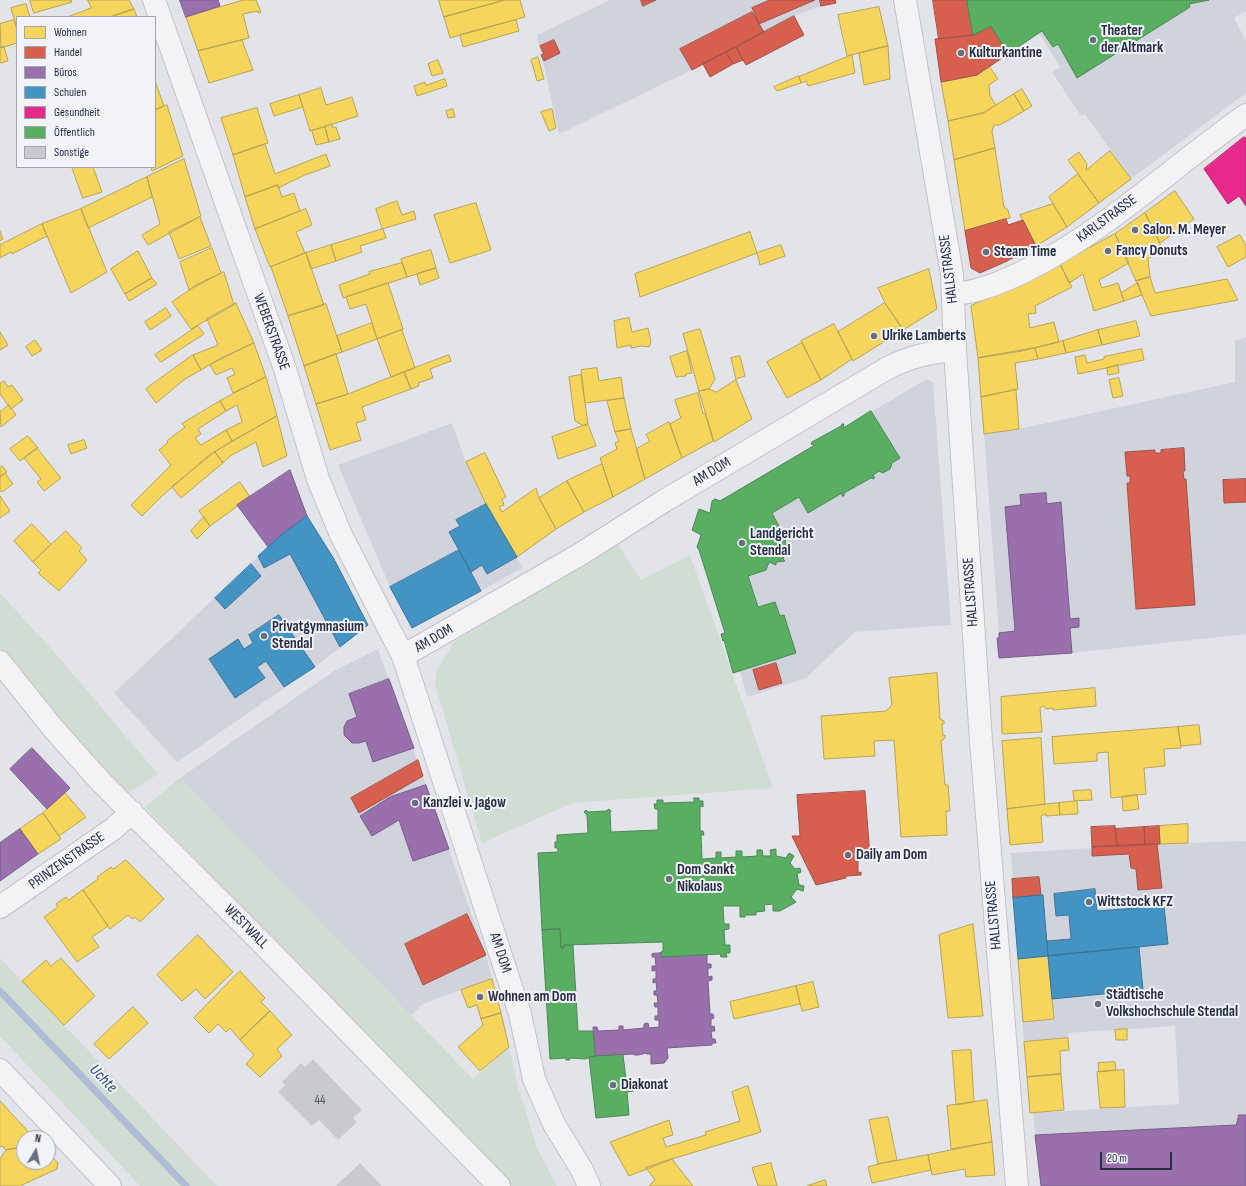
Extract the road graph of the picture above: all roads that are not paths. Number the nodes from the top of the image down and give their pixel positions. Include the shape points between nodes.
1 (154, 0) edge
2 (905, 0) edge
3 (1246, 115) edge
4 (954, 294) junction
5 (955, 350) junction
6 (403, 656) junction
7 (0, 662) edge
8 (132, 812) junction
9 (0, 907) edge
10 (0, 1070) edge
11 (98, 1182) edge
12 (499, 1186) edge
13 (589, 1186) edge
14 (1017, 1186) edge

1 - 6 street, WEBERSTRASSE via 285,369 318,479 341,535
2 - 4 street, HALLSTRASSE
3 - 4 street, KARLSTRASSE via 1087,235 1049,259 1008,279 973,292
4 - 5 street, HALLSTRASSE
5 - 6 street, AM DOM via 901,360 664,501 579,555
5 - 14 street, HALLSTRASSE via 991,876
6 - 13 street, AM DOM via 520,1014 534,1079 554,1124
7 - 8 street, WESTWALL via 100,781
8 - 9 street, PRINZENSTRASSE via 113,829
8 - 12 street, WESTWALL
10 - 11 street

